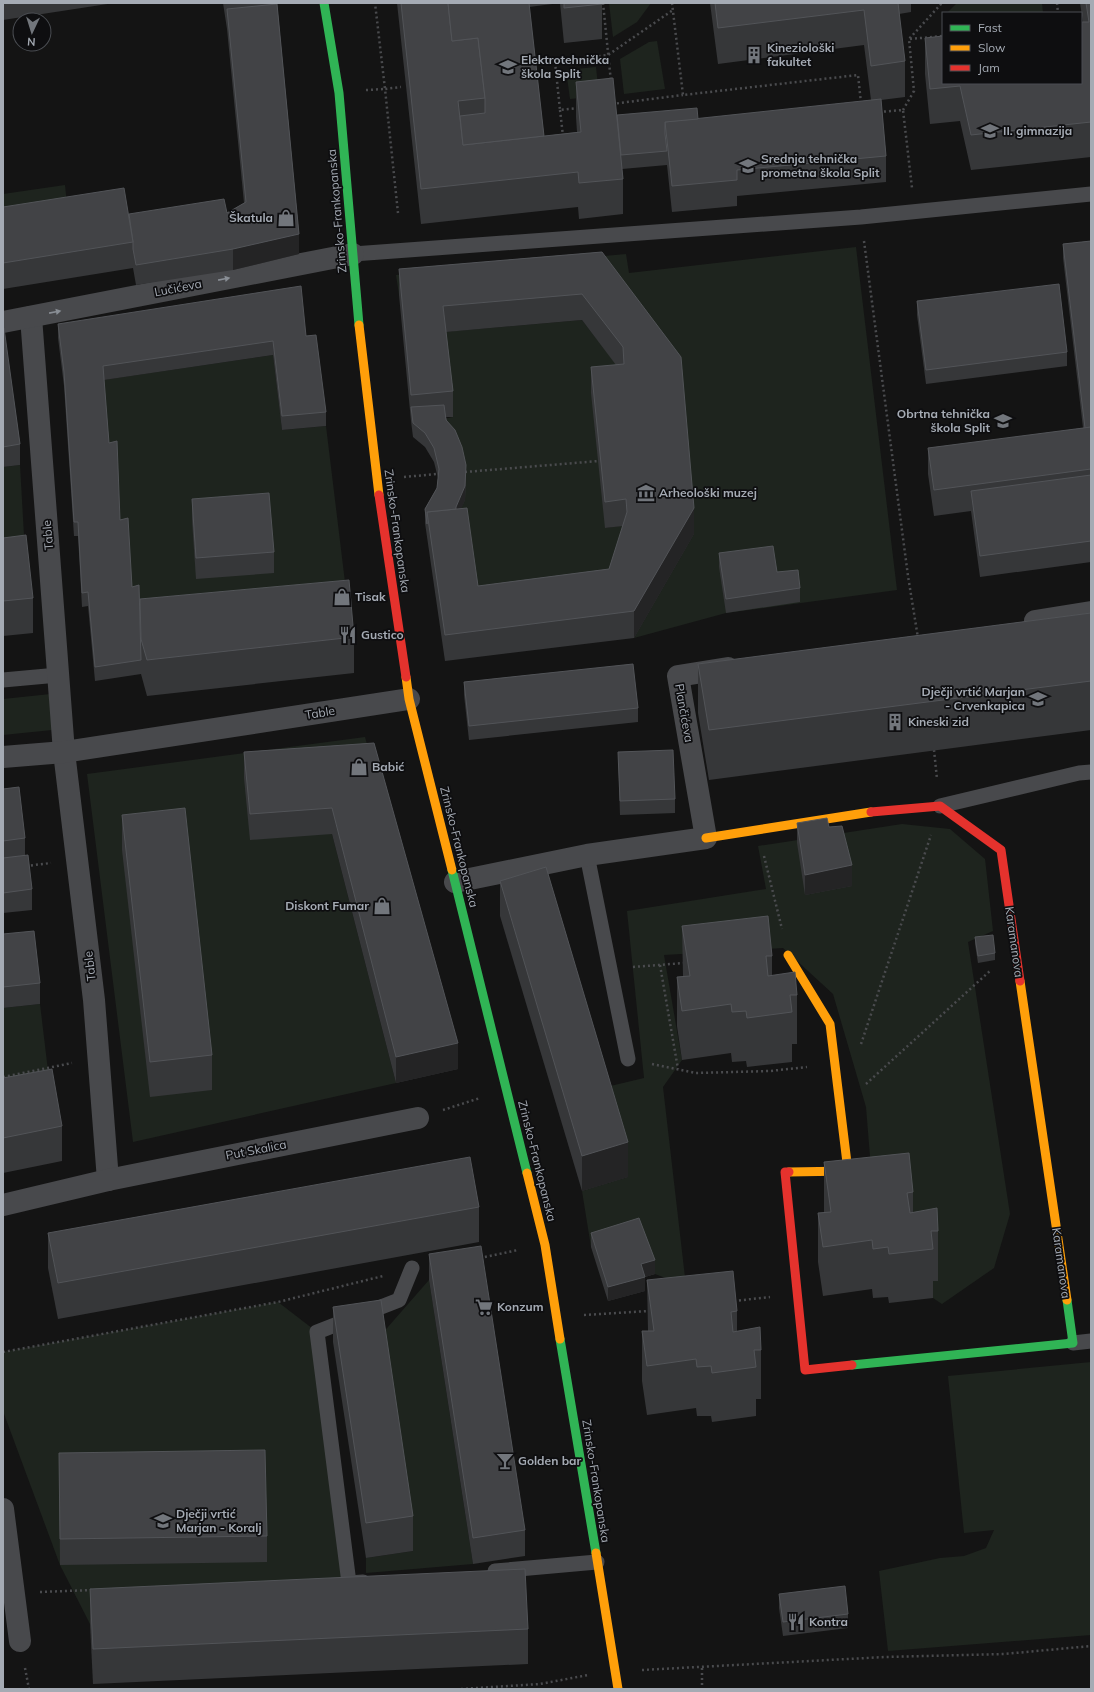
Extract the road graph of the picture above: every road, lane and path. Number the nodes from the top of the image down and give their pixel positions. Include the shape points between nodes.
1 (324, 3) edge
2 (375, 3) edge
3 (602, 3) edge
4 (672, 3) edge
5 (942, 3) edge
6 (673, 10) junction
7 (942, 36) edge
8 (910, 39) junction
9 (608, 55) junction
10 (555, 62) junction
11 (544, 63) dead end
12 (611, 83) edge
13 (400, 88) dead end
14 (385, 89) junction
15 (340, 93) junction
16 (683, 95) junction
17 (612, 97) edge
18 (613, 104) junction
19 (606, 105) edge
20 (861, 105) edge
21 (583, 108) edge
22 (560, 110) junction
23 (903, 110) junction
24 (875, 112) edge
25 (563, 141) edge
26 (1091, 194) edge
27 (914, 210) junction
28 (398, 213) dead end
29 (861, 217) junction
30 (353, 254) junction
31 (31, 317) junction
32 (3, 322) edge
33 (598, 462) edge
34 (465, 472) edge
35 (437, 474) edge
36 (377, 479) junction
37 (1091, 612) edge
38 (1013, 624) edge
39 (920, 646) edge
40 (748, 665) edge
41 (58, 675) junction
42 (3, 680) edge
43 (409, 699) junction
44 (64, 752) junction
45 (3, 757) edge
46 (1091, 772) edge
47 (940, 806) junction
48 (758, 830) junction
49 (706, 838) junction
50 (587, 855) junction
51 (77, 860) junction
52 (25, 866) edge
53 (455, 882) junction
54 (1015, 948) junction
55 (788, 955) joint
56 (690, 963) edge
57 (660, 965) junction
58 (610, 969) junction
59 (860, 1049) dead end
60 (628, 1059) joint
61 (835, 1063) junction
62 (678, 1069) junction
63 (41, 1070) edge
64 (3, 1076) edge
65 (507, 1090) junction
66 (840, 1108) junction
67 (418, 1118) joint
68 (108, 1180) junction
69 (3, 1205) edge
70 (545, 1245) junction
71 (478, 1258) edge
72 (412, 1268) joint
73 (797, 1294) junction
74 (726, 1302) edge
75 (650, 1311) edge
76 (557, 1316) junction
77 (1091, 1341) edge
78 (1073, 1343) junction
79 (3, 1352) edge
80 (3, 1509) edge
81 (597, 1562) junction
82 (481, 1572) edge
83 (380, 1581) edge
84 (94, 1590) edge
85 (14, 1592) junction
86 (20, 1641) dead end
87 (1091, 1646) edge
88 (702, 1667) junction
89 (615, 1671) junction
90 (540, 1684) junction
91 (461, 1689) edge
92 (540, 1689) edge
93 (618, 1689) edge
94 (702, 1689) edge

1 - 15 street, Zrinsko-Frankopanska
2 - 14 path
3 - 9 path
4 - 6 path
5 - 8 path
6 - 9 path
6 - 16 path
7 - 8 path
8 - 23 path via 914,91
9 - 10 path
9 - 12 path
10 - 11 path
10 - 22 path
13 - 14 path
14 - 15 path
14 - 28 path
15 - 30 street, Zrinsko-Frankopanska
16 - 18 path
16 - 20 path via 858,75
17 - 18 path
18 - 19 path
21 - 22 path
22 - 25 path
23 - 24 path
23 - 27 path
26 - 27 lane
27 - 29 lane
29 - 30 lane
29 - 39 path
31 -> 30 street, Lučićeva
30 - 36 street, Zrinsko-Frankopanska
31 - 32 street, Lučićeva
31 - 41 street, Table
33 - 34 path
35 - 36 path
36 - 43 street, Zrinsko-Frankopanska
37 - 38 street
40 - 49 street, Plančićeva via 678,676
41 - 42 lane
41 - 44 street, Table
43 - 44 street, Table
43 - 53 street, Zrinsko-Frankopanska
44 - 45 street, Table
44 - 51 street, Table
46 - 47 lane
47 - 48 street via 864,812
47 - 54 street, Karamanova via 1001,850
47 - 59 path
48 - 49 street
48 - 55 path
49 - 50 street
50 - 53 street
50 - 58 lane
51 - 52 path
51 - 68 street, Table via 94,1000
53 - 65 street, Zrinsko-Frankopanska
54 - 66 path
54 - 78 street, Karamanova
55 - 61 street via 830,1024
56 - 57 path
57 - 58 path
57 - 62 path
58 - 60 lane
60 - 62 path
61 - 62 path via 770,1071 696,1073
61 - 66 street
63 - 64 path
65 - 67 path
65 - 70 street, Zrinsko-Frankopanska
66 - 73 street via 848,1171 785,1172
67 - 68 street, Put Skalica
68 - 69 street, Put Skalica
70 - 71 path
70 - 76 street, Zrinsko-Frankopanska
72 - 79 path via 278,1302
72 - 83 lane via 399,1300 317,1332 349,1583
73 - 74 path
73 - 78 street via 805,1370
75 - 76 path
76 - 81 street, Zrinsko-Frankopanska
77 - 78 lane
80 - 85 street
81 - 82 lane
81 - 89 street, Zrinsko-Frankopanska
84 - 85 path
85 - 86 street
87 - 88 path via 1004,1654 877,1657
88 - 89 path
88 - 94 path
89 - 90 path
89 - 93 street, Zrinsko-Frankopanska
90 - 91 path
90 - 92 path

